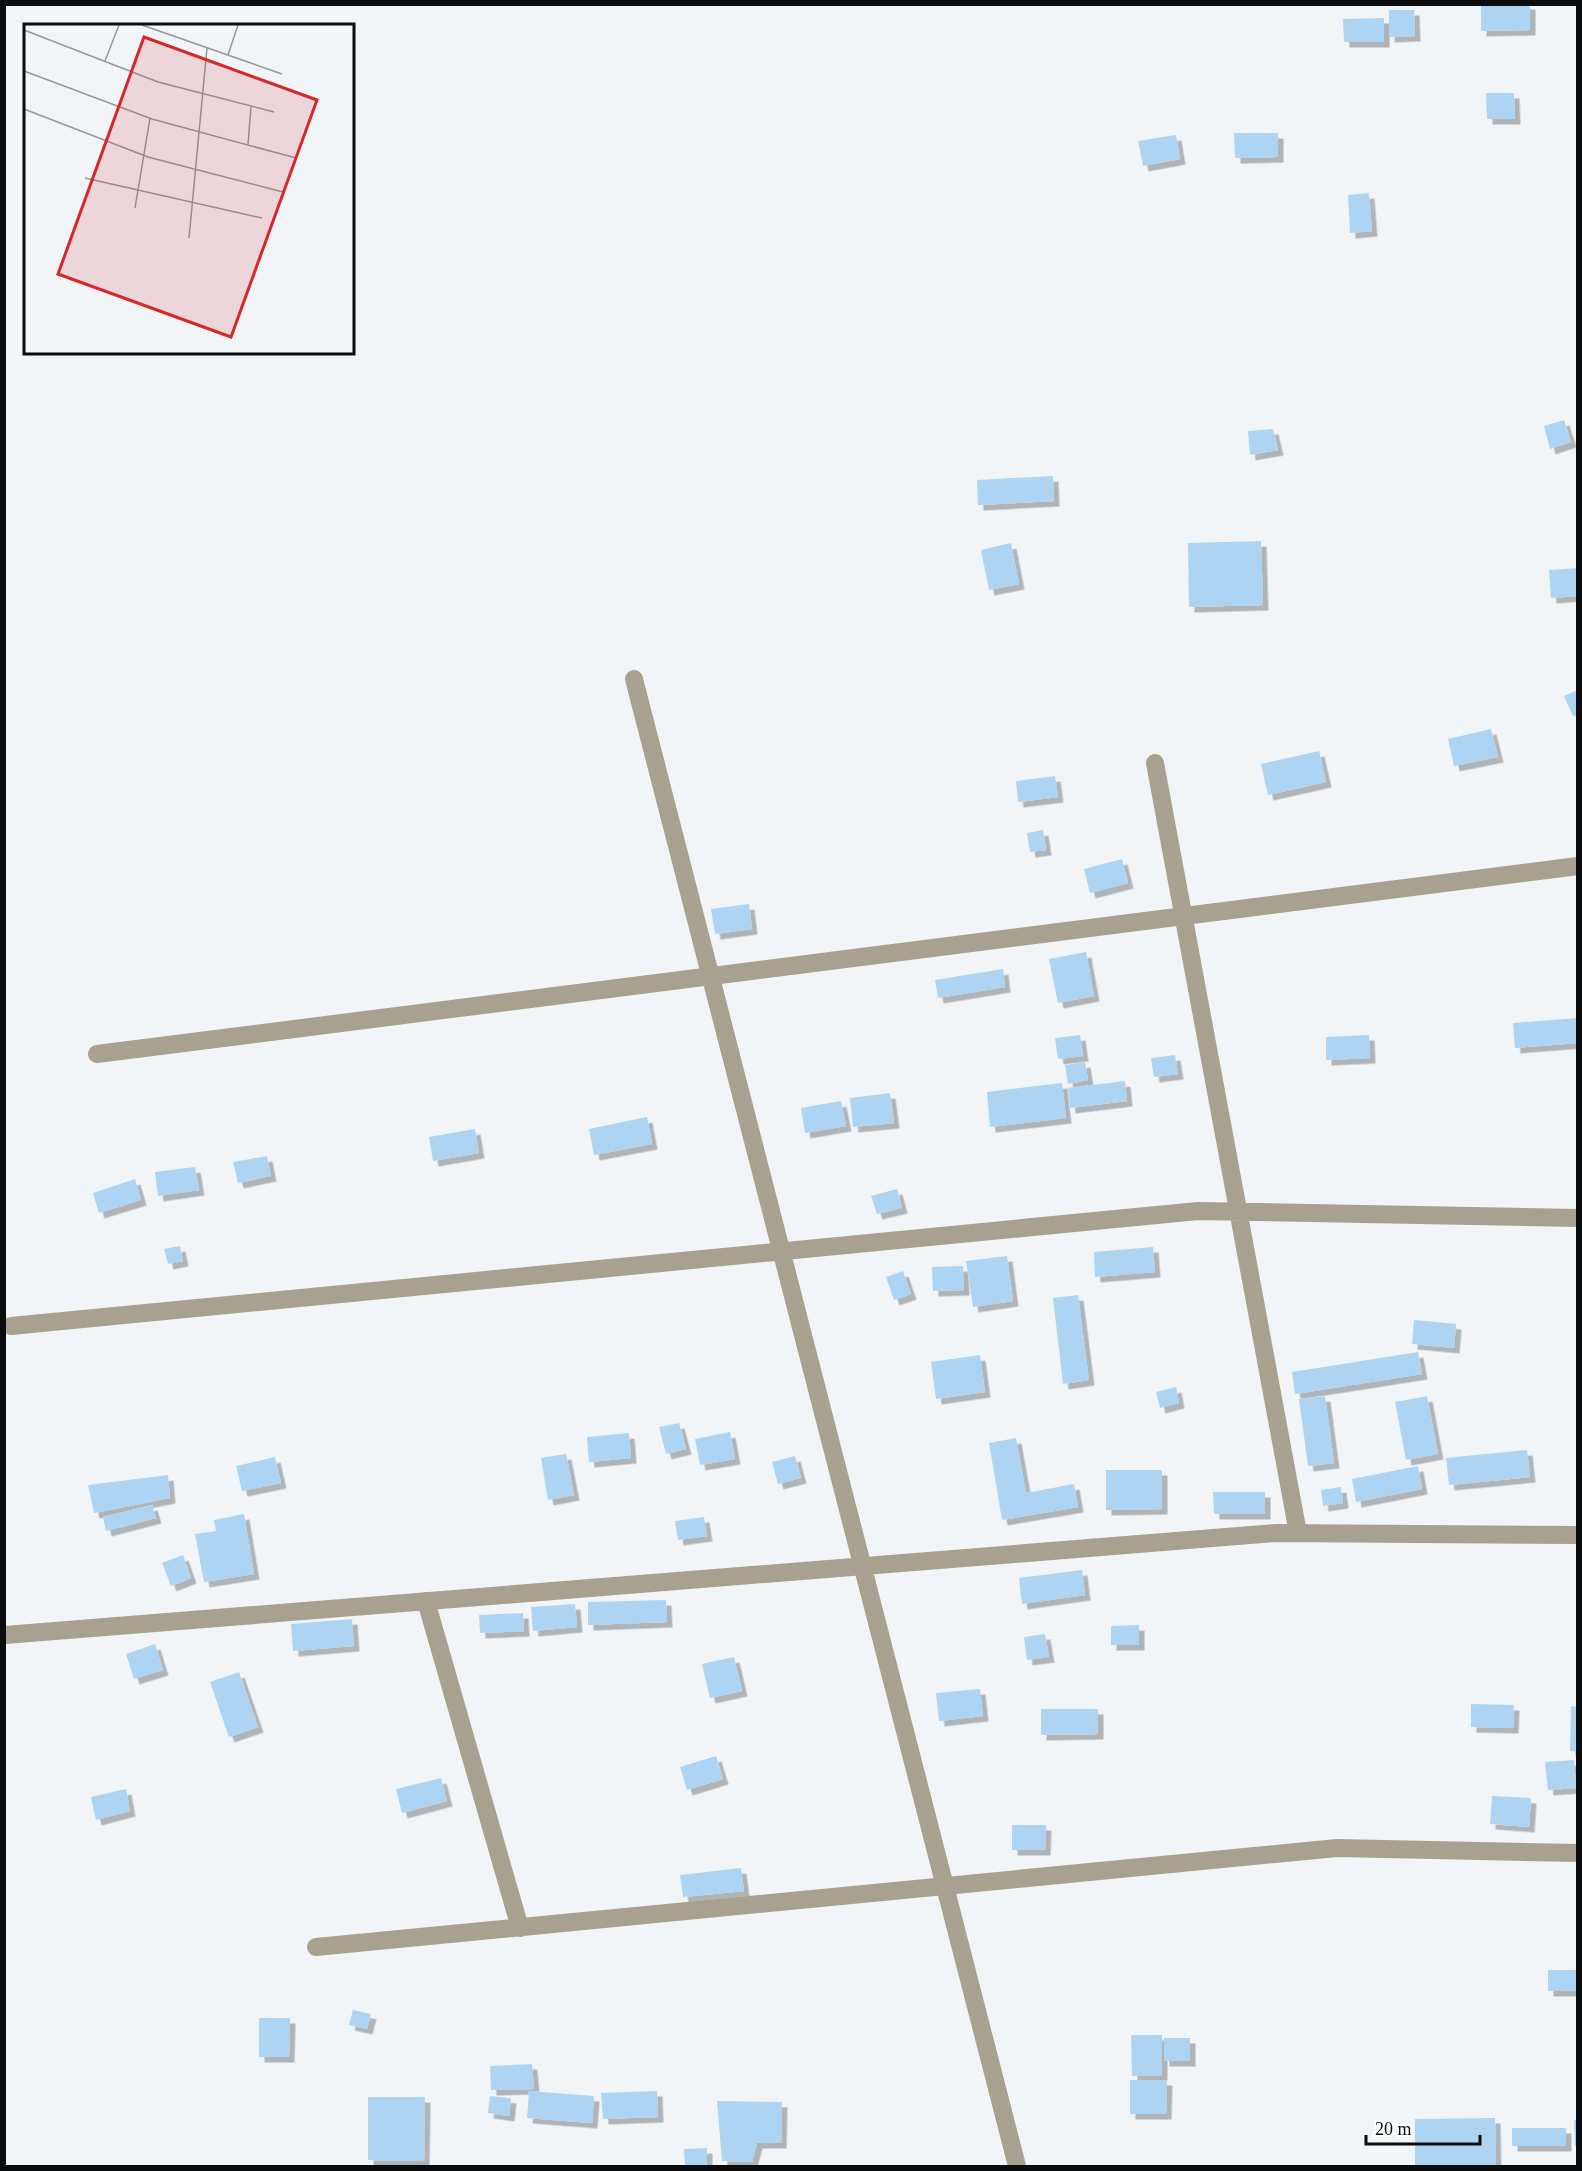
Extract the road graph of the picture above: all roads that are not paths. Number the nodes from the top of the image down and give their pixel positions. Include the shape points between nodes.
1 (634, 680) dead end
2 (1155, 763) dead end
3 (1578, 866) edge
4 (1183, 916) junction
5 (711, 976) junction
6 (97, 1054) dead end
7 (1238, 1212) junction
8 (1578, 1218) edge
9 (782, 1252) junction
10 (11, 1326) dead end
11 (1298, 1533) junction
12 (1578, 1535) edge
13 (863, 1566) junction
14 (426, 1601) junction
15 (5, 1635) edge
16 (1578, 1853) edge
17 (945, 1886) junction
18 (520, 1928) junction
19 (316, 1947) dead end
20 (1017, 2166) edge

1 - 5 street
2 - 4 street
3 - 4 street
4 - 5 street
4 - 7 street
5 - 6 street
5 - 9 street
7 - 8 street
7 - 9 street via 1198,1211
7 - 11 street
9 - 10 street
9 - 13 street
11 - 12 street
11 - 13 street
13 - 14 street
13 - 17 street
14 - 15 street
14 - 18 street
16 - 17 street via 1337,1848
17 - 18 street
17 - 20 street
18 - 19 street

